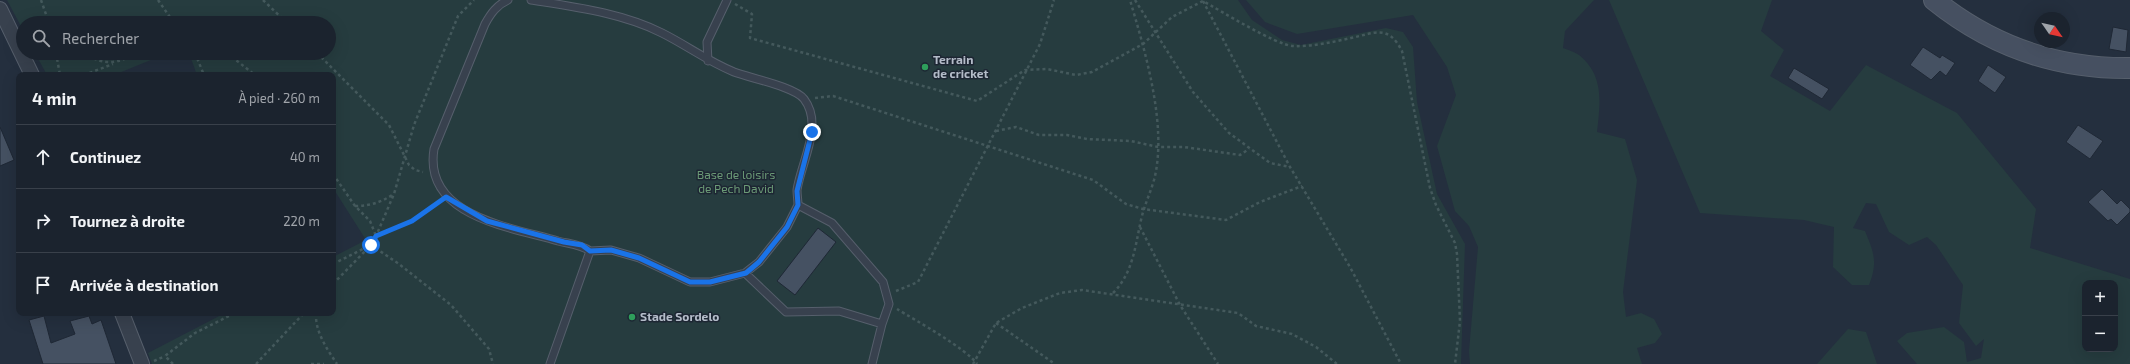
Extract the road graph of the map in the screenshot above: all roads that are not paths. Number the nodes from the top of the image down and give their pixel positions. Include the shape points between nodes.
1 (508, 0) edge
2 (531, 0) edge
3 (728, 0) edge
4 (1934, 0) edge
5 (0, 9) edge
6 (16, 42) edge
7 (25, 60) edge
8 (708, 61) junction
9 (2130, 68) edge
10 (31, 72) edge
11 (798, 205) junction
12 (590, 251) junction
13 (746, 273) junction
14 (123, 316) edge
15 (882, 324) junction
16 (142, 364) edge
17 (550, 364) edge
18 (872, 364) edge

1 - 12 lane via 499,5 484,24 434,149 434,175 446,197 487,221 582,245
2 - 8 lane via 582,8 624,19 662,33
3 - 8 lane via 708,42
4 - 9 main road via 1974,29 2028,54 2085,67
5 - 6 street
7 - 10 street
8 - 11 lane via 792,90 804,99 811,116 812,132 797,191
11 - 13 lane via 787,227 759,262
11 - 15 lane via 832,223 883,282 889,304
12 - 13 lane via 611,250 639,258 690,282 710,282
12 - 17 lane
13 - 15 lane via 786,312 839,312
14 - 16 street
15 - 18 lane

